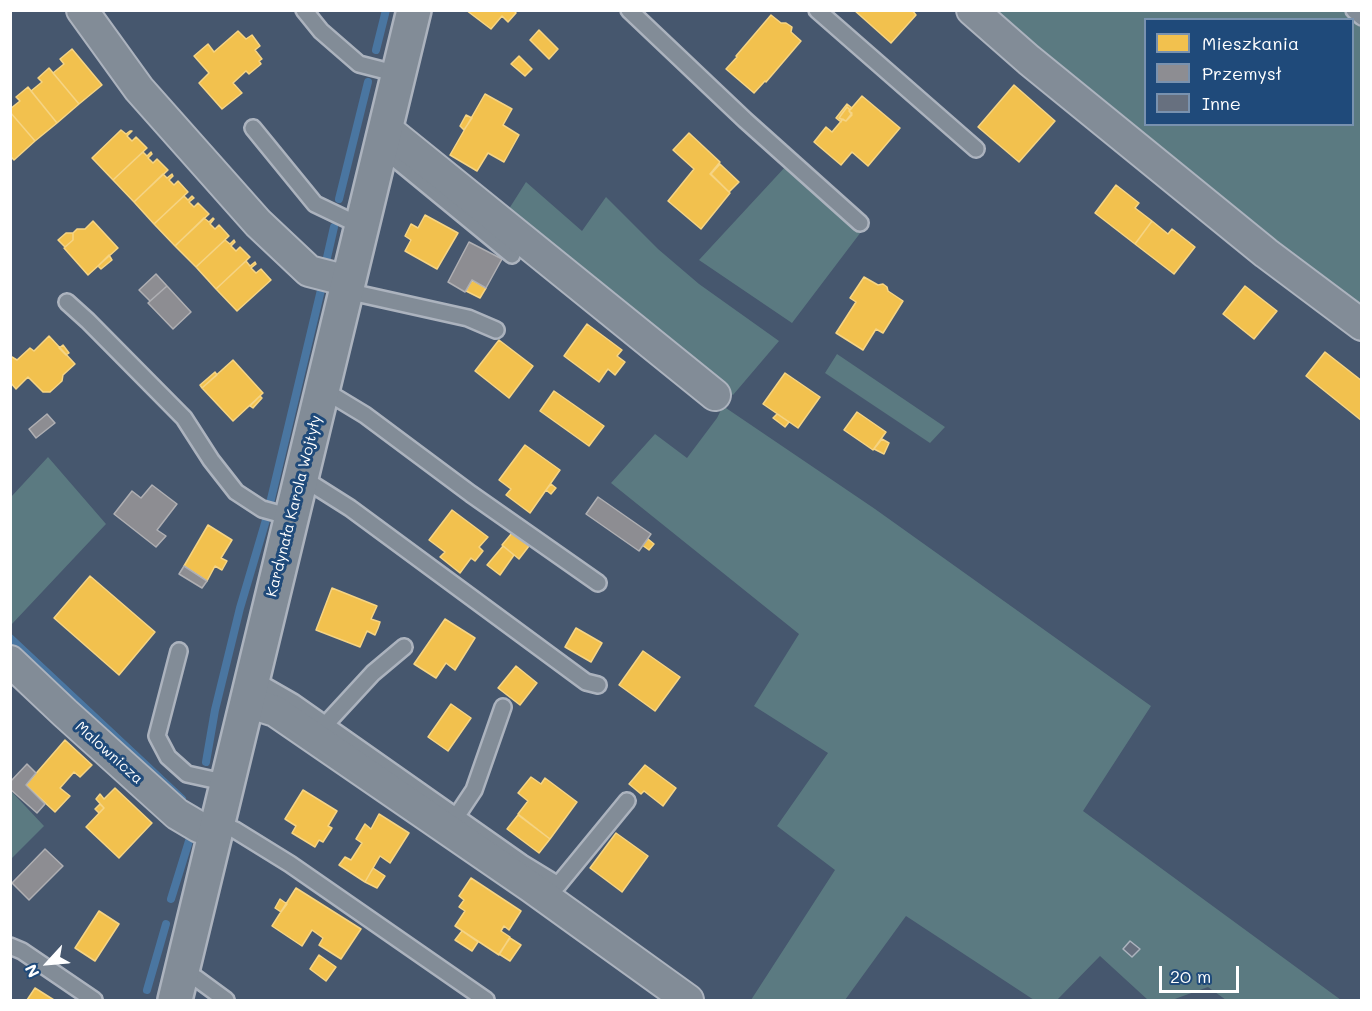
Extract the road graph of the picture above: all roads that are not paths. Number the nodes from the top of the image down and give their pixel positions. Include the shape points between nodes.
1 (82, 10) edge
2 (304, 10) edge
3 (414, 10) edge
4 (629, 10) edge
5 (817, 10) edge
6 (972, 10) edge
7 (1354, 10) edge
8 (1362, 17) edge
9 (398, 74) junction
10 (254, 128) dead end
11 (382, 139) junction
12 (976, 149) dead end
13 (860, 223) dead end
14 (362, 226) junction
15 (512, 255) dead end
16 (347, 285) junction
17 (67, 302) dead end
18 (1362, 325) edge
19 (496, 330) dead end
20 (322, 389) junction
21 (715, 395) dead end
22 (301, 477) junction
23 (277, 513) junction
24 (598, 583) dead end
25 (404, 647) dead end
26 (179, 651) dead end
27 (10, 661) edge
28 (598, 685) dead end
29 (250, 690) junction
30 (503, 707) dead end
31 (325, 725) junction
32 (228, 783) junction
33 (627, 801) dead end
34 (456, 817) junction
35 (217, 827) junction
36 (10, 946) edge
37 (178, 987) edge
38 (94, 1000) edge
39 (226, 1000) edge
40 (486, 1000) edge
41 (688, 1000) edge

1 - 16 street via 138,89 258,223 309,271
2 - 9 lane via 321,31 359,64
3 - 9 street, Kardynała Karola Wojtyły
4 - 13 lane
5 - 12 lane
6 - 18 street via 1266,253
7 - 8 lane
9 - 11 street, Kardynała Karola Wojtyły
10 - 14 lane via 315,204
11 - 14 street, Kardynała Karola Wojtyły
11 - 15 lane via 394,158
11 - 21 street
14 - 16 street, Kardynała Karola Wojtyły
16 - 19 lane via 360,294 468,318
16 - 20 street, Kardynała Karola Wojtyły
17 - 23 lane via 184,418 236,492
20 - 22 street, Kardynała Karola Wojtyły
20 - 24 lane via 365,415
22 - 23 street, Kardynała Karola Wojtyły
22 - 28 lane via 351,508 586,682
23 - 29 street, Kardynała Karola Wojtyły
25 - 31 lane via 373,673
26 - 32 lane via 157,736 168,758 187,774
27 - 35 street, Malownicza via 177,814 199,827
29 - 31 lane via 293,702
29 - 32 street, Kardynała Karola Wojtyły
29 - 41 street
30 - 34 lane via 474,790
31 - 34 lane
32 - 35 street, Kardynała Karola Wojtyły
33 - 34 lane via 558,885
35 - 37 street, Kardynała Karola Wojtyły
35 - 40 lane via 235,830 290,864
36 - 38 lane
37 - 39 lane via 196,978

